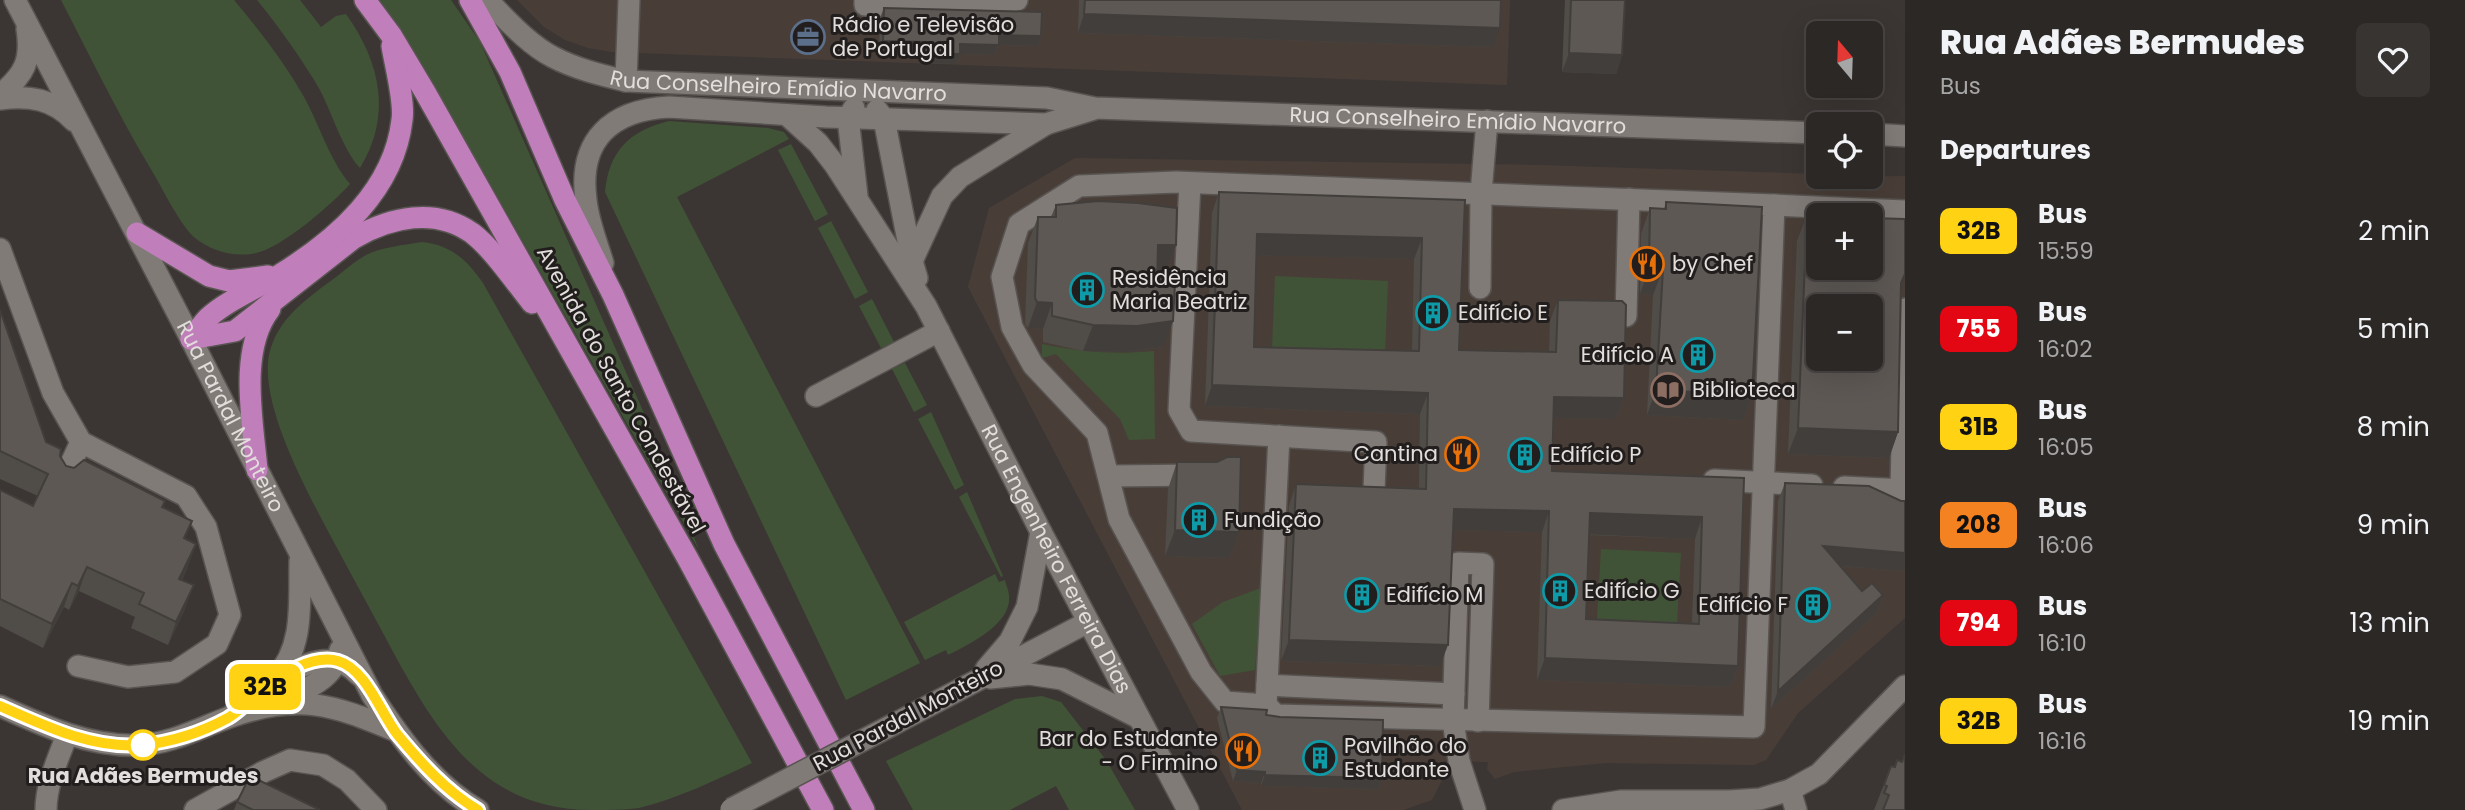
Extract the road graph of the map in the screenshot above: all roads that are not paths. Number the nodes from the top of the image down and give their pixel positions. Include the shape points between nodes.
1 (15, 0) edge
2 (365, 0) edge
3 (470, 0) edge
4 (487, 0) edge
5 (629, 0) edge
6 (864, 0) edge
7 (1017, 0) edge
8 (25, 20) junction
9 (391, 35) junction
10 (626, 80) junction
11 (864, 91) junction
12 (0, 97) edge
13 (1095, 108) junction
14 (787, 115) junction
15 (848, 118) junction
16 (884, 119) junction
17 (1487, 121) junction
18 (1046, 124) junction
19 (84, 132) junction
20 (1806, 133) edge
21 (1883, 135) edge
22 (1905, 136) edge
23 (1190, 183) junction
24 (1482, 193) junction
25 (858, 198) junction
26 (1629, 199) junction
27 (1774, 205) junction
28 (1905, 211) edge
29 (137, 233) junction
30 (0, 249) edge
31 (912, 261) junction
32 (283, 283) junction
33 (1480, 288) dead end
34 (613, 295) junction
35 (926, 306) junction
36 (1905, 309) edge
37 (1626, 316) edge
38 (939, 331) junction
39 (191, 339) junction
40 (571, 351) junction
41 (816, 396) dead end
42 (1279, 436) junction
43 (81, 442) junction
44 (257, 470) junction
45 (1207, 475) edge
46 (1109, 476) junction
47 (64, 478) edge
48 (1689, 479) edge
49 (1763, 482) junction
50 (1374, 490) edge
51 (1903, 490) edge
52 (1041, 532) junction
53 (300, 556) junction
54 (1088, 622) junction
55 (338, 630) junction
56 (338, 661) junction
57 (78, 666) dead end
58 (978, 679) junction
59 (364, 680) junction
60 (1905, 686) edge
61 (1454, 694) junction
62 (1267, 695) junction
63 (268, 697) junction
64 (0, 706) edge
65 (1139, 718) junction
66 (1453, 720) junction
67 (1478, 721) junction
68 (396, 731) junction
69 (67, 735) junction
70 (1793, 800) edge
71 (730, 809) edge
72 (46, 810) edge
73 (195, 810) edge
74 (376, 810) edge
75 (478, 810) edge
76 (823, 810) edge
77 (864, 810) edge
78 (1188, 810) edge
79 (1475, 810) edge
80 (1563, 810) edge

1 - 8 street, Rua Pardal Monteiro
2 - 9 highway, Avenida do Santo Condestável
3 - 34 highway, Avenida do Santo Condestável via 510,72 565,200
4 - 10 street, Rua Conselheiro Emídio Navarro via 552,57 585,71
5 - 10 street
6 - 7 street via 865,5 997,8
8 - 12 street via 26,62 19,79
8 - 19 street, Rua Pardal Monteiro
9 - 32 highway via 403,117 388,168 365,206
9 - 40 highway, Avenida do Santo Condestável
10 - 11 street, Rua Conselheiro Emídio Navarro
11 - 13 street, Rua Conselheiro Emídio Navarro via 1047,98
11 - 15 street
11 - 16 street
12 - 19 street via 46,100 65,111
13 - 17 street, Rua Conselheiro Emídio Navarro
13 - 18 street, Rua Conselheiro Emídio Navarro
14 - 15 street, Rua Conselheiro Emídio Navarro
14 - 25 street via 818,144
14 - 34 street, Rua Conselheiro Emídio Navarro via 645,108 614,121 599,135 584,177 586,204
15 - 16 street, Rua Conselheiro Emídio Navarro
15 - 25 street, Rua Engenheiro Ferreira Dias
16 - 18 street, Rua Conselheiro Emídio Navarro
16 - 31 street, Rua Engenheiro Ferreira Dias
17 - 20 street, Rua Conselheiro Emídio Navarro
17 - 24 street
18 - 31 street via 960,177 942,196
19 - 29 street, Rua Pardal Monteiro
21 - 22 street
23 - 24 street
23 - 42 street via 1179,410 1191,431
23 - 46 street via 1079,186 1019,224 1002,277 1012,327 1033,365 1097,433
24 - 26 street
24 - 33 street
25 - 35 street, Rua Engenheiro Ferreira Dias
26 - 27 street
26 - 37 street
27 - 28 street
27 - 49 street
29 - 32 highway via 209,276
29 - 39 street, Rua Pardal Monteiro
30 - 43 street via 53,393
31 - 35 street, Rua Engenheiro Ferreira Dias
32 - 39 highway via 235,331
32 - 40 highway via 371,228 413,217 434,218 473,234
32 - 44 highway via 264,317 253,353 249,384
34 - 77 highway, Avenida do Santo Condestável via 724,544
35 - 38 street, Rua Engenheiro Ferreira Dias
36 - 51 street
38 - 41 street
38 - 52 street, Rua Engenheiro Ferreira Dias
39 - 44 street, Rua Pardal Monteiro
40 - 76 highway, Avenida do Santo Condestável
42 - 50 street via 1377,442
42 - 62 street
43 - 47 street
43 - 57 street via 186,496 206,527 230,615 217,644 175,672 128,677
44 - 53 street, Rua Pardal Monteiro
45 - 46 street
46 - 62 street via 1119,519 1202,672 1225,702
48 - 49 street
49 - 51 street
49 - 67 street via 1754,727
52 - 54 street, Rua Engenheiro Ferreira Dias
52 - 58 street via 1027,607 1010,641
53 - 55 street, Rua Pardal Monteiro
53 - 63 street via 295,645
54 - 58 street, Rua Pardal Monteiro
54 - 65 street, Rua Engenheiro Ferreira Dias
55 - 56 street
55 - 59 street, Rua Pardal Monteiro
56 - 59 street
56 - 63 street via 322,680
58 - 65 street via 1028,674 1062,678
58 - 71 street, Rua Pardal Monteiro, bridge
59 - 68 street, Rua Pardal Monteiro
60 - 70 street
61 - 62 street
61 - 66 street
61 - 67 street via 1458,563 1483,564
62 - 66 street via 1276,715
63 - 68 street via 342,710
63 - 69 street via 186,736 162,742 116,745
64 - 69 street
65 - 78 street, Rua Engenheiro Ferreira Dias
66 - 67 street
66 - 79 street via 1458,761
68 - 75 street, Rua Pardal Monteiro via 424,766
69 - 72 street via 48,789
70 - 80 street via 1621,802
73 - 74 street via 290,760 323,765 347,780

